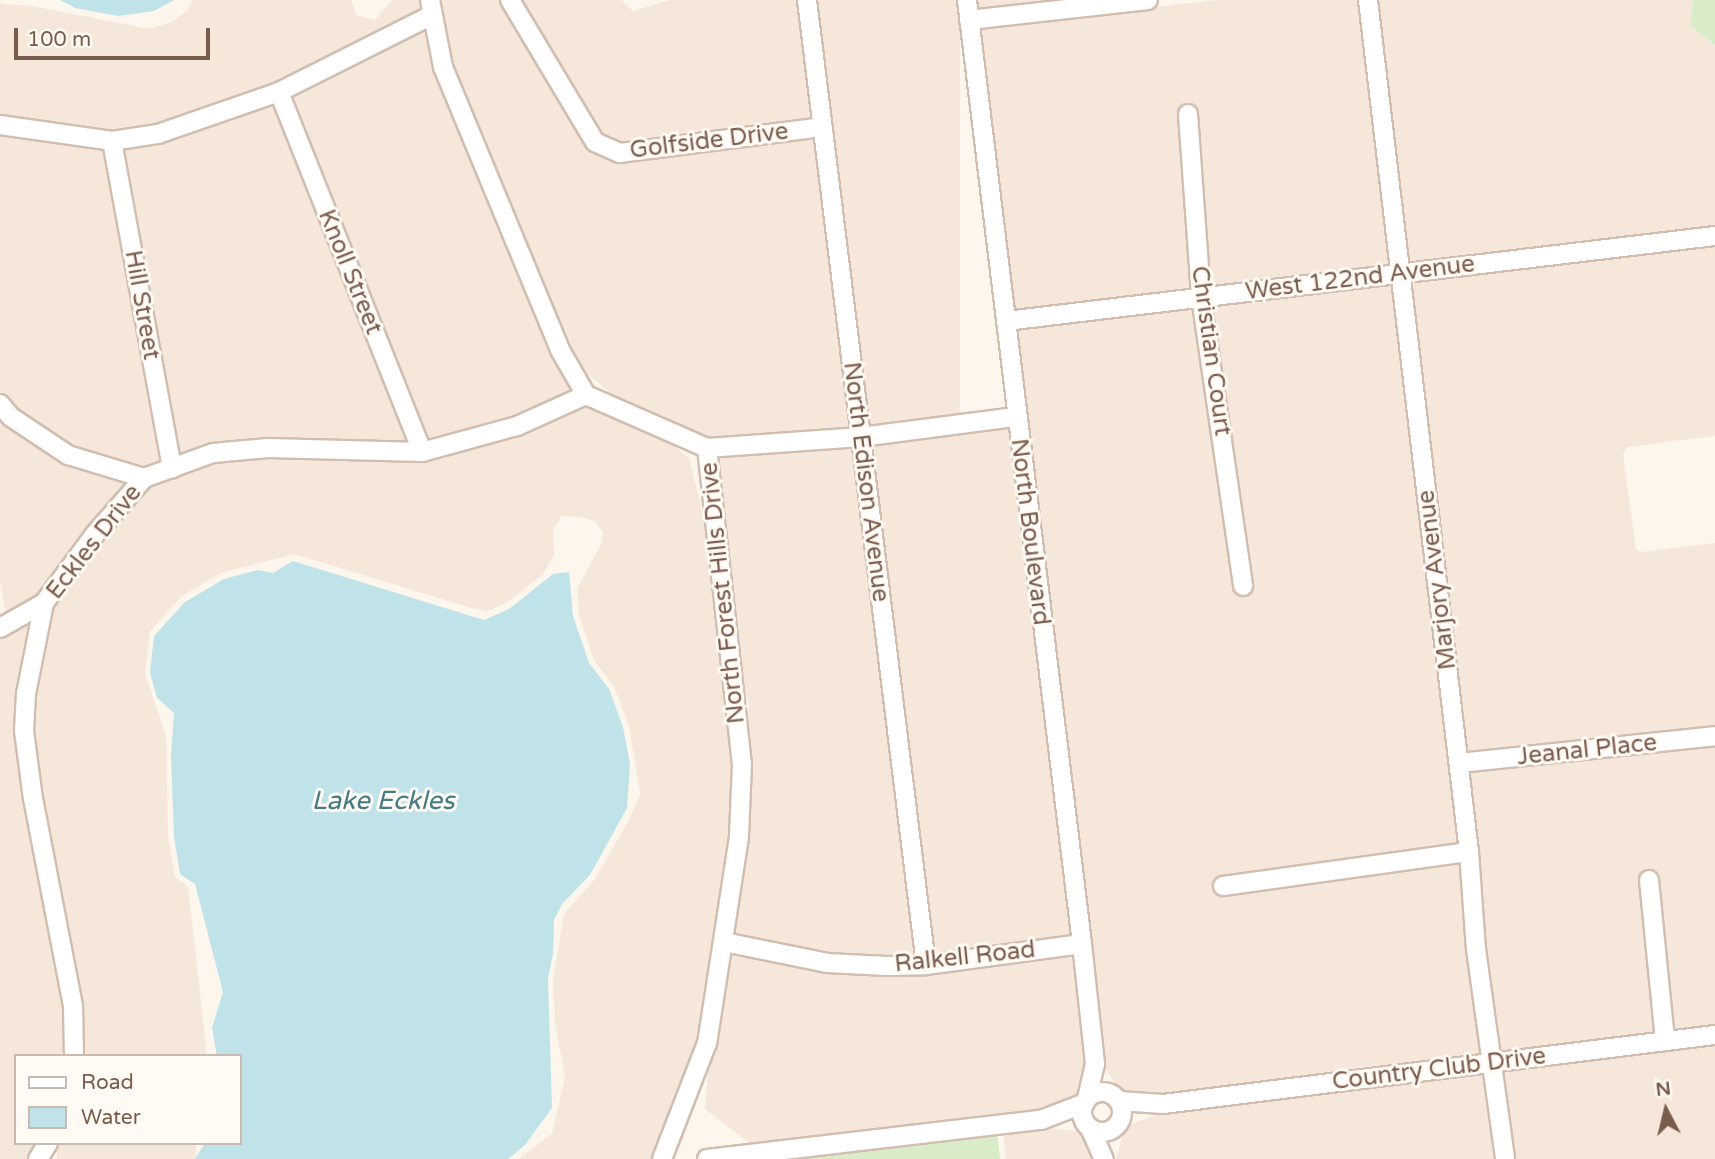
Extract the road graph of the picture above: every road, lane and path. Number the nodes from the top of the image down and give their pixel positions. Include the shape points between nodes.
1 (510, 0) edge
2 (807, 0) edge
3 (967, 0) edge
4 (1148, 0) edge
5 (1368, 0) edge
6 (431, 8) edge
7 (969, 20) junction
8 (279, 92) junction
9 (1188, 114) dead end
10 (0, 125) edge
11 (822, 127) junction
12 (111, 141) junction
13 (1715, 236) edge
14 (1401, 273) junction
15 (1201, 298) junction
16 (1006, 321) junction
17 (586, 396) junction
18 (0, 404) edge
19 (1016, 417) junction
20 (861, 437) junction
21 (706, 449) junction
22 (422, 452) junction
23 (172, 469) junction
24 (144, 478) junction
25 (1243, 586) dead end
26 (44, 603) junction
27 (1, 625) edge
28 (1715, 736) edge
29 (1459, 763) junction
30 (1469, 852) junction
31 (1649, 880) dead end
32 (1223, 886) dead end
33 (724, 942) junction
34 (1082, 944) junction
35 (926, 965) junction
36 (1715, 1035) edge
37 (1665, 1041) junction
38 (74, 1054) edge
39 (1493, 1062) junction
40 (1095, 1064) junction
41 (1116, 1098) junction
42 (1086, 1101) junction
43 (1163, 1104) junction
44 (1041, 1119) junction
45 (1118, 1124) junction
46 (1089, 1126) junction
47 (792, 1155) edge
48 (662, 1159) edge
49 (707, 1159) edge
50 (1104, 1159) edge
51 (1109, 1159) edge
52 (1505, 1159) edge

1 - 11 street, Golfside Drive via 595,142 620,153
2 - 11 street, North Edison Avenue
3 - 7 street, North Boulevard
4 - 7 street
5 - 14 street, Marjory Avenue
6 - 8 street
6 - 17 street via 443,67 518,253
7 - 16 street, North Boulevard
8 - 12 street via 158,134
8 - 22 street, Knoll Street
9 - 15 street, Christian Court
10 - 12 street
11 - 20 street, North Edison Avenue
12 - 23 street, Hill Street
13 - 14 street, West 122nd Avenue
14 - 15 street, West 122nd Avenue
14 - 29 street, Marjory Avenue
15 - 16 street, West 122nd Avenue
15 - 25 street, Christian Court
16 - 19 street, North Boulevard
17 - 21 street, North Forest Hills Drive
17 - 22 street, Eckles Drive via 517,426
18 - 24 street via 11,417 68,454
19 - 20 street
19 - 34 street, North Boulevard
20 - 21 street
20 - 35 street, North Edison Avenue
21 - 33 street, North Forest Hills Drive via 742,764
22 - 23 street, Eckles Drive via 268,449 213,453
23 - 24 street, Eckles Drive
24 - 26 street, Eckles Drive
26 - 27 street
26 - 38 street, Eckles Drive via 26,694 24,731 73,1006
28 - 29 street, Jeanal Place
29 - 30 street, Marjory Avenue
30 - 32 street
30 - 39 street, Marjory Avenue via 1476,949
31 - 37 street
33 - 35 street, Ralkell Road via 827,962
33 - 48 street, North Forest Hills Drive via 707,1043
34 - 35 street, Ralkell Road
34 - 40 street, North Boulevard
36 - 37 street, Country Club Drive
37 - 39 street, Country Club Drive
39 - 43 street, Country Club Drive
39 - 52 street, Marjory Avenue
40 - 41 street, North Boulevard
40 - 42 street, North Boulevard
41 - 42 street via 1099,1093
41 - 43 street, Country Club Drive
41 - 45 street
42 - 44 street
42 - 46 street via 1083,1114
43 - 45 street, Country Club Drive
44 - 46 street
44 - 47 street
45 - 46 street via 1102,1132
45 - 51 street
46 - 50 street
47 - 49 street

